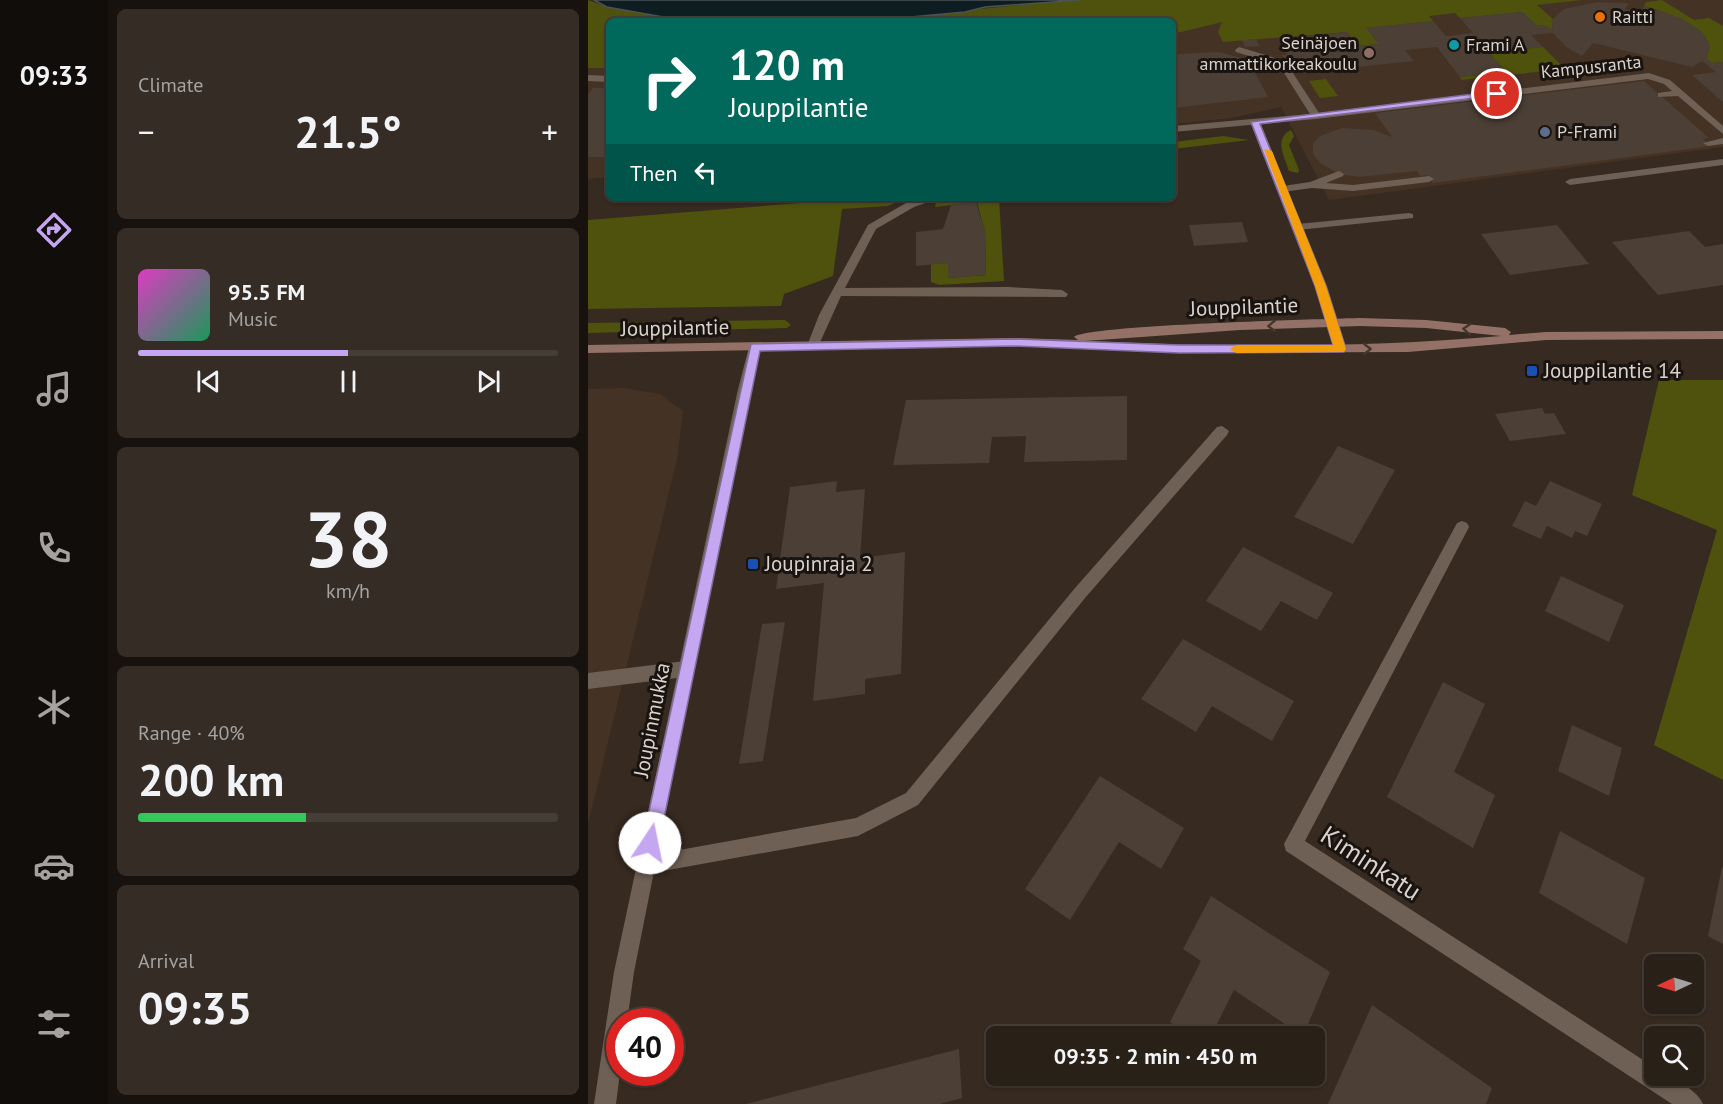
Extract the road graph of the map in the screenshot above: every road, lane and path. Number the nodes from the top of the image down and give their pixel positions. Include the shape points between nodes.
1 (1239, 50) dead end
2 (588, 78) edge
3 (606, 79) edge
4 (1680, 93) junction
5 (1661, 95) dead end
6 (1316, 116) junction
7 (1255, 122) junction
8 (1696, 126) dead end
9 (1719, 127) edge
10 (1176, 129) edge
11 (1723, 141) edge
12 (1708, 143) dead end
13 (1723, 162) edge
14 (1339, 174) dead end
15 (1429, 179) dead end
16 (1570, 183) dead end
17 (1312, 186) junction
18 (1283, 189) junction
19 (926, 201) edge
20 (1408, 216) dead end
21 (1298, 226) junction
22 (837, 292) junction
23 (1062, 294) dead end
24 (1333, 324) junction
25 (1723, 335) edge
26 (1546, 336) junction
27 (1014, 342) junction
28 (813, 346) junction
29 (755, 347) junction
30 (588, 349) edge
31 (1340, 349) junction
32 (1222, 431) dead end
33 (1462, 527) dead end
34 (685, 669) junction
35 (588, 681) edge
36 (646, 865) junction
37 (604, 1104) edge
38 (1692, 1104) edge

1 - 6 street via 1282,63
2 - 3 street
4 - 5 street
4 - 6 street, Kampusranta via 1667,82 1649,76
4 - 9 street, Kampusranta
6 - 7 street, Kampusranta
7 - 10 street, Kampusranta
7 - 18 street
8 - 9 street
11 - 12 street
13 - 16 street
14 - 17 street
15 - 17 street via 1353,188
17 - 18 street
18 - 21 street
19 - 22 street via 872,227
20 - 21 street
21 - 24 street
22 - 23 street
22 - 28 street
26 -> 24 main road, Jouppilantie via 1401,323
24 -> 27 main road, Jouppilantie via 1175,329
24 - 31 street
25 - 26 main road, Jouppilantie
31 -> 26 main road, Jouppilantie via 1408,348
27 - 28 main road, Jouppilantie
27 - 31 main road, Jouppilantie via 1179,349
28 - 29 main road, Jouppilantie
29 - 30 main road, Jouppilantie
29 - 34 street, Joupinmukka
32 - 36 street via 1080,593 912,799 858,827
33 - 38 street, Kiminkatu via 1293,844
34 - 35 street
34 - 36 street, Joupinmukka
36 - 37 street, Joupinmukka via 624,972

